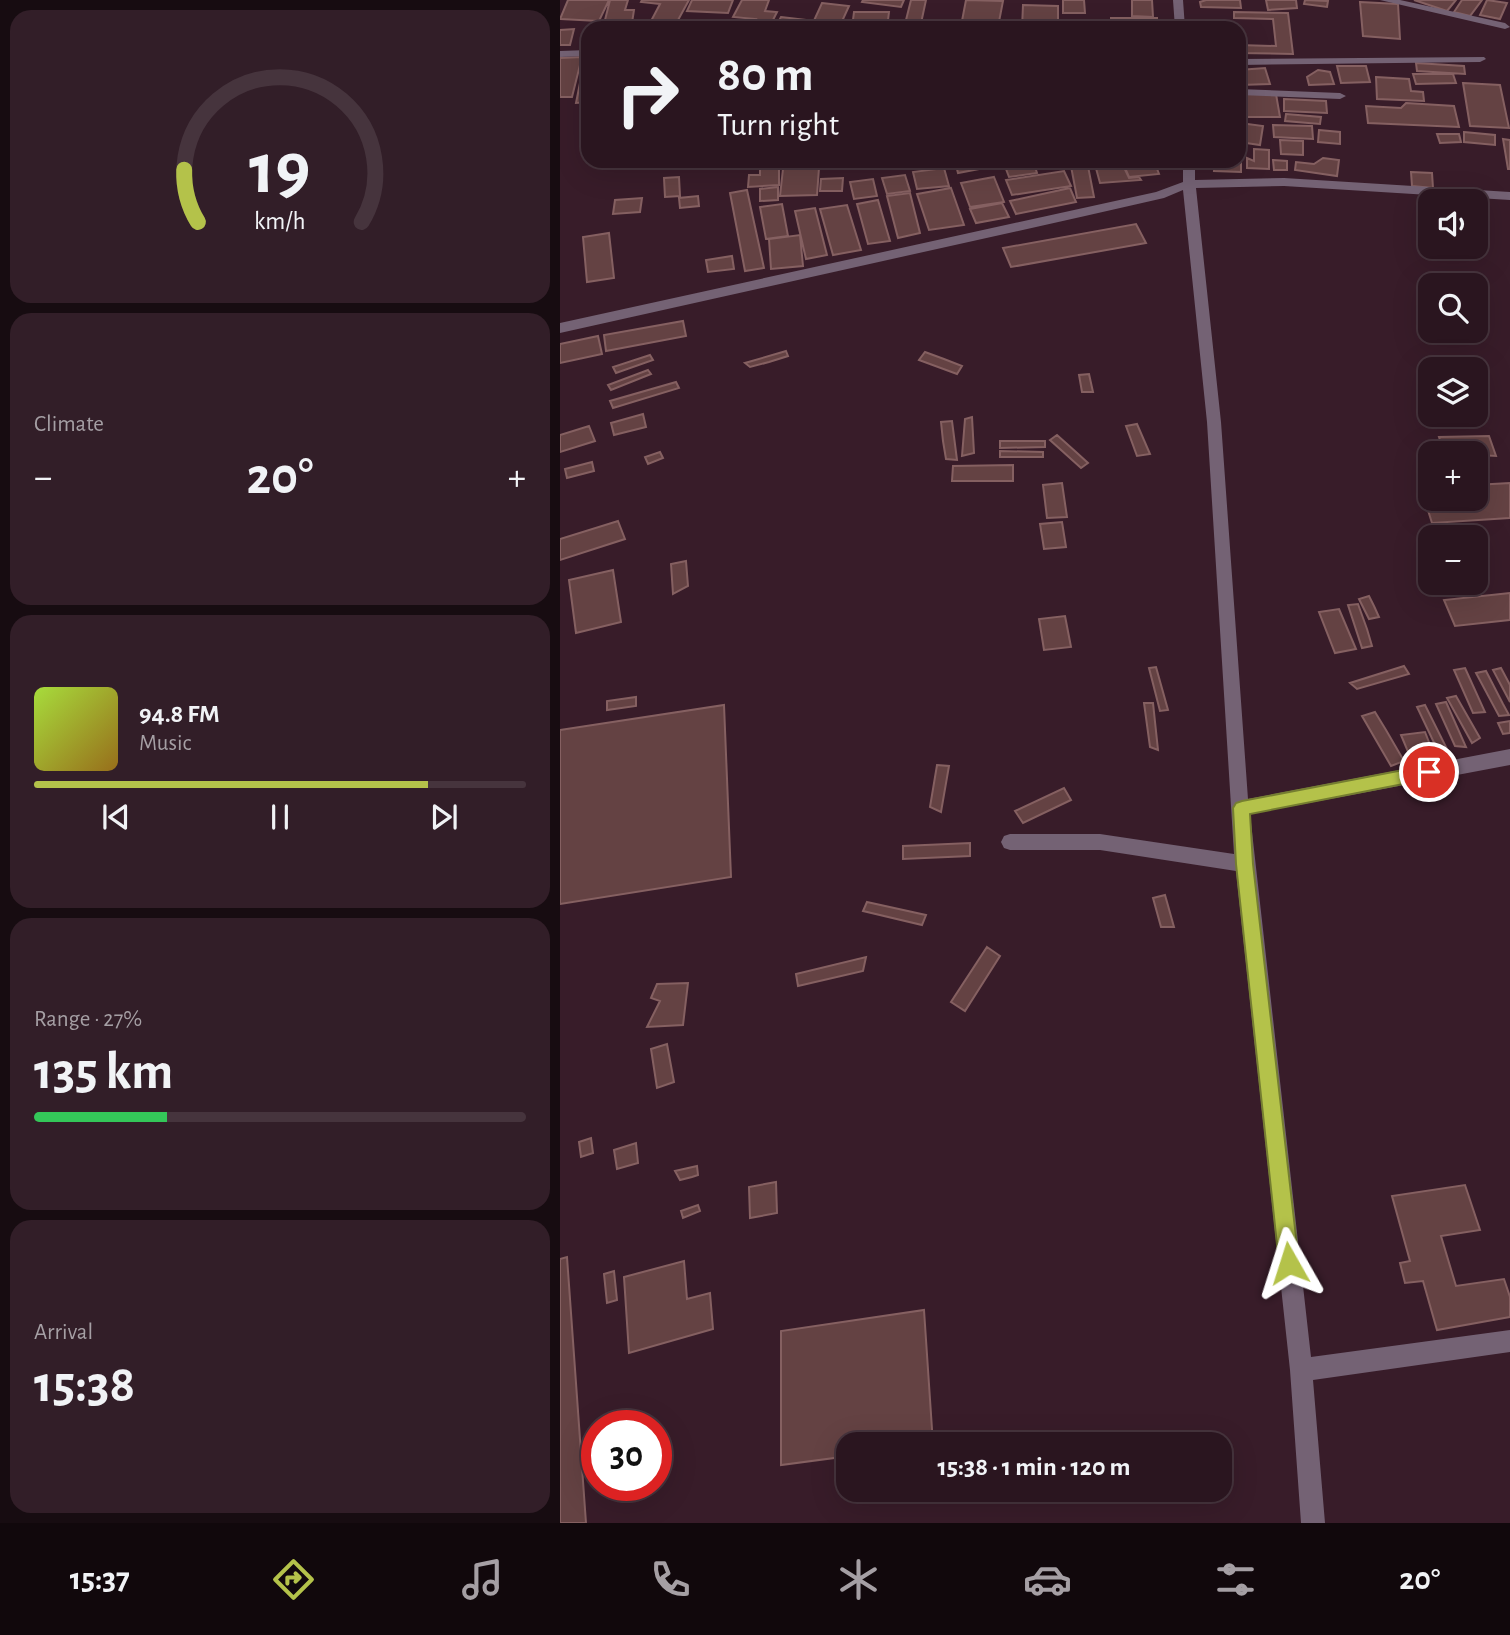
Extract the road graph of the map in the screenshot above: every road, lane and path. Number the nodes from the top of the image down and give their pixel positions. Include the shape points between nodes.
1 (1178, 0) edge
2 (1385, 0) edge
3 (1180, 21) edge
4 (1505, 26) dead end
5 (581, 53) edge
6 (560, 54) edge
7 (1480, 59) dead end
8 (1246, 62) edge
9 (1246, 92) edge
10 (1340, 96) dead end
11 (1189, 168) edge
12 (1189, 184) junction
13 (1510, 196) edge
14 (560, 328) edge
15 (1510, 757) edge
16 (1242, 808) junction
17 (1010, 842) dead end
18 (1244, 864) junction
19 (1510, 1340) edge
20 (1301, 1370) junction
21 (1312, 1523) edge

1 - 3 street
2 - 4 street
5 - 6 street
7 - 8 street
9 - 10 street
11 - 12 street
12 - 13 street via 1284,182
12 - 14 street via 1136,201
12 - 16 street via 1214,422
15 - 16 street
16 - 18 street
17 - 18 street via 1100,842
18 - 20 street
19 - 20 street
20 - 21 street

